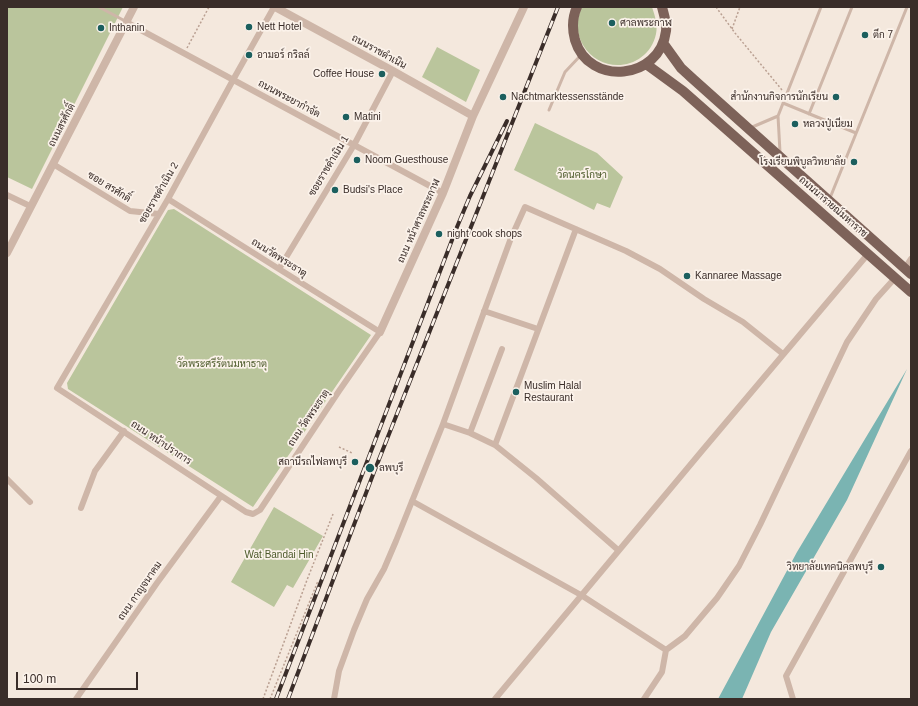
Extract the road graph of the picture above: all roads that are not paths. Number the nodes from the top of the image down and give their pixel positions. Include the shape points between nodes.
1 (99, 7) edge
2 (134, 7) edge
3 (275, 7) edge
4 (524, 7) edge
5 (662, 7) edge
6 (821, 7) edge
7 (852, 7) edge
8 (907, 7) edge
9 (574, 9) edge
10 (126, 22) junction
11 (663, 43) junction
12 (582, 54) junction
13 (646, 64) junction
14 (393, 71) junction
15 (233, 80) junction
16 (783, 103) junction
17 (549, 110) dead end
18 (809, 114) junction
19 (473, 116) junction
20 (778, 116) junction
21 (748, 129) junction
22 (856, 134) junction
23 (354, 145) junction
24 (780, 157) junction
25 (53, 164) junction
26 (443, 193) junction
27 (7, 195) edge
28 (168, 199) junction
29 (830, 201) junction
30 (30, 206) junction
31 (159, 214) junction
32 (576, 229) junction
33 (7, 253) edge
34 (868, 254) junction
35 (911, 258) edge
36 (278, 269) junction
37 (908, 271) edge
38 (895, 278) junction
39 (911, 292) edge
40 (484, 312) junction
41 (538, 329) junction
42 (380, 332) junction
43 (502, 349) dead end
44 (783, 354) junction
45 (57, 388) joint
46 (443, 424) junction
47 (124, 431) junction
48 (470, 432) junction
49 (495, 445) junction
50 (911, 451) edge
51 (7, 479) edge
52 (221, 496) junction
53 (412, 501) junction
54 (30, 502) dead end
55 (81, 508) dead end
56 (253, 514) joint
57 (618, 550) junction
58 (581, 595) junction
59 (666, 650) junction
60 (76, 699) edge
61 (334, 699) edge
62 (494, 699) edge
63 (644, 699) edge
64 (793, 699) edge

1 - 10 lane
2 - 10 street, ถนนสรศักดิ์
3 - 14 street, ถนนราชดำเนิน
3 - 15 street, ซอยราชดำเนิน 2
4 - 19 street, ถนน หน้าศาลพระกาฬ
5 - 11 main road via 666,31
6 - 16 lane
7 - 18 lane
8 - 22 lane
9 - 12 main road via 574,34
10 - 15 street, ถนนพระยากำจัด
10 - 25 street, ถนนสรศักดิ์
11 - 13 main road
11 - 21 main road, ถนนนารายณ์มหาราช via 681,68
12 - 13 main road via 601,69 612,72 636,70
12 - 17 lane via 565,72
13 - 34 main road, ถนนนารายณ์มหาราช via 683,91
14 - 19 street, ถนนราชดำเนิน
14 - 23 street, ซอยราชดำเนิน 1
15 - 23 street, ถนนพระยากำจัด
15 - 28 street, ซอยราชดำเนิน 2
16 - 18 lane
16 - 20 lane
18 - 22 lane
19 - 26 street, ถนน หน้าศาลพระกาฬ
20 - 21 lane
20 - 24 lane
21 - 24 main road, ถนนนารายณ์มหาราช
22 - 29 lane
23 - 26 street, ถนนพระยากำจัด
23 - 36 street, ซอยราชดำเนิน 1
24 - 29 main road, ถนนนารายณ์มหาราช
25 - 30 street, ถนนสรศักดิ์
25 - 31 street, ซอย สรศักดิ์ via 130,211
26 - 42 street, ถนน หน้าศาลพระกาฬ
27 - 30 street
28 - 31 street, ซอยราชดำเนิน 2
28 - 36 street, ถนนวัดพระธาตุ
29 - 37 main road, ถนนนารายณ์มหาราช
30 - 33 street, ถนนสรศักดิ์
31 - 45 street, ซอยราชดำเนิน 2
32 - 40 street via 525,207
32 - 41 street
32 - 44 street via 626,251 660,270 744,322
34 - 38 main road, ถนนนารายณ์มหาราช
34 - 44 street
35 - 37 street
36 - 42 street, ถนนวัดพระธาตุ
38 - 39 main road, ถนนนารายณ์มหาราช
38 - 59 street via 876,299 847,342 764,519 739,566 718,598 686,636
40 - 41 street
40 - 46 street
41 - 49 street
42 - 56 street, ถนน วัดพระธาตุ via 260,510
43 - 48 street
44 - 57 street
45 - 47 street, ถนน หน้าปราการ
46 - 48 street
46 - 53 street
47 - 52 street, ถนน หน้าปราการ
47 - 55 street via 95,471
48 - 49 street
49 - 57 street
50 - 64 street via 786,676
51 - 54 street
52 - 56 street, ถนน หน้าปราการ
52 - 60 street, ถนน กาญจนาคม via 157,582
53 - 58 street
53 - 61 street via 384,569 367,599 354,630 339,671
57 - 58 street
58 - 59 street
58 - 62 street
59 - 63 street via 662,672

